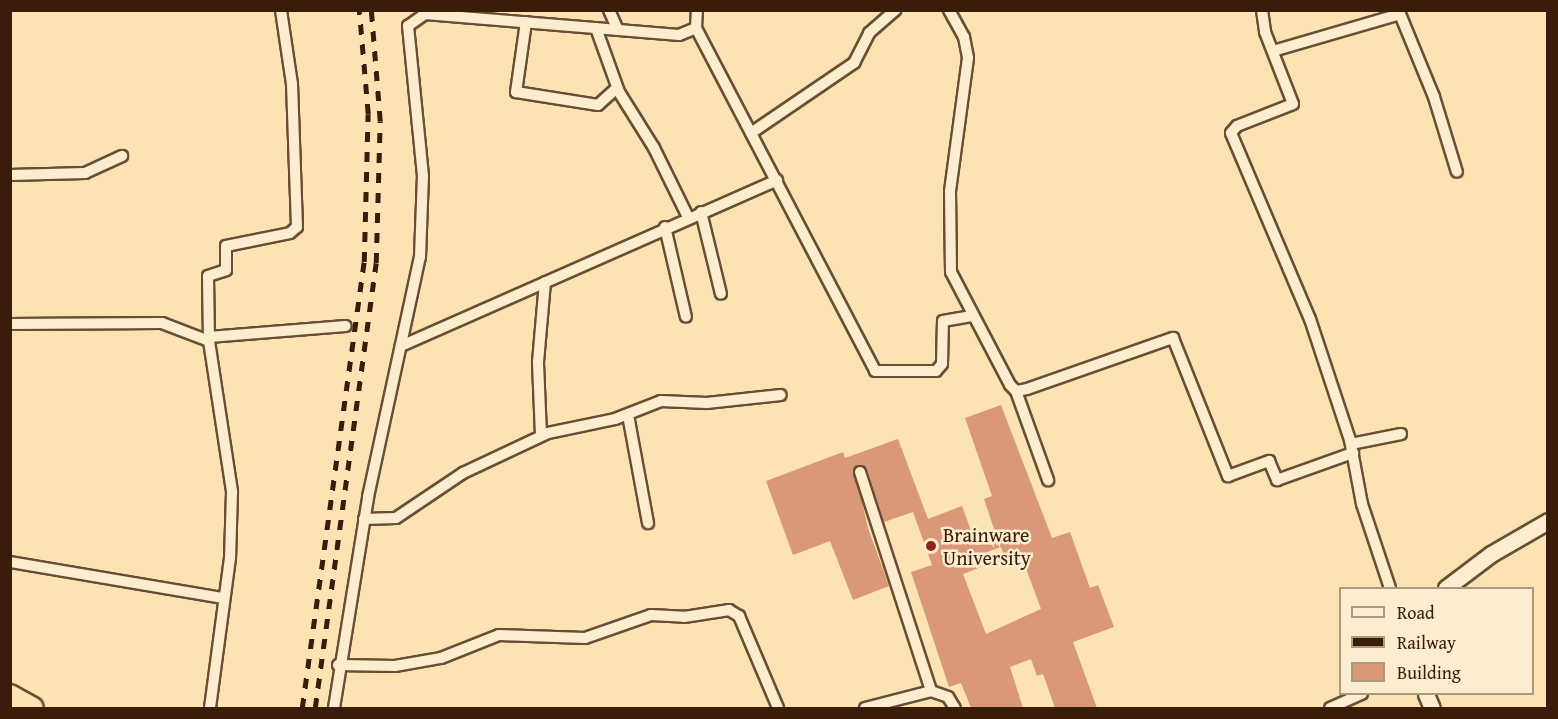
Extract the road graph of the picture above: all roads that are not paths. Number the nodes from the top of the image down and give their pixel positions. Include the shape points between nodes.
1 (281, 10) edge
2 (609, 10) edge
3 (697, 10) edge
4 (895, 10) edge
5 (949, 10) edge
6 (1262, 10) edge
7 (526, 22) junction
8 (596, 28) junction
9 (696, 28) junction
10 (618, 30) junction
11 (1273, 51) junction
12 (617, 88) junction
13 (751, 133) junction
14 (122, 156) dead end
15 (1456, 172) dead end
16 (10, 175) edge
17 (777, 180) junction
18 (701, 212) junction
19 (688, 217) junction
20 (665, 227) junction
21 (545, 282) junction
22 (721, 294) dead end
23 (972, 316) junction
24 (686, 317) dead end
25 (10, 324) edge
26 (346, 326) dead end
27 (209, 339) junction
28 (401, 346) junction
29 (1016, 391) junction
30 (782, 394) dead end
31 (628, 415) junction
32 (1401, 434) dead end
33 (541, 435) junction
34 (1352, 448) junction
35 (860, 472) dead end
36 (1048, 480) dead end
37 (364, 519) junction
38 (1548, 521) edge
39 (648, 523) dead end
40 (10, 562) edge
41 (1390, 587) edge
42 (1447, 587) edge
43 (223, 598) junction
44 (338, 665) junction
45 (932, 691) junction
46 (1358, 695) edge
47 (210, 708) edge
48 (334, 708) edge
49 (778, 708) edge
50 (865, 708) edge
51 (955, 708) edge
52 (1330, 708) edge

1 - 27 street via 292,84 297,227 290,233 226,246 226,270 208,276
2 - 10 street
3 - 9 street
4 - 13 street via 869,33 854,63
5 - 23 street via 964,37 968,58 950,191 951,272
6 - 11 street
7 - 8 street
7 - 12 street via 516,92 598,105
7 - 28 street via 425,14 408,26 423,176 420,257
8 - 10 street
8 - 12 street
9 - 10 street via 679,35
9 - 13 street
11 - 15 street via 1400,14 1434,97
11 - 34 street via 1293,104 1237,126 1231,133 1306,309
12 - 19 street
13 - 17 street
14 - 16 street via 85,173
17 - 18 street
17 - 23 street via 875,371 936,371 942,364 943,321
18 - 19 street
18 - 22 street
19 - 20 street
20 - 21 street
20 - 24 street
21 - 28 street
21 - 33 street via 538,362
23 - 29 street
25 - 27 street via 162,323
26 - 27 street
27 - 43 street via 232,492
28 - 37 street
29 - 34 street via 1173,338 1228,476 1269,461 1277,480
29 - 36 street
30 - 31 street via 707,403 661,401
31 - 33 street
31 - 39 street
32 - 34 street
33 - 37 street via 463,473 396,518
34 - 41 street via 1362,504
35 - 45 street
37 - 44 street
38 - 42 street via 1491,554
40 - 43 street
43 - 47 street
44 - 48 street
44 - 49 street via 395,666 441,658 499,635 585,638 651,615 684,617 729,610 739,616
45 - 50 street
45 - 51 street via 948,697
46 - 52 street

